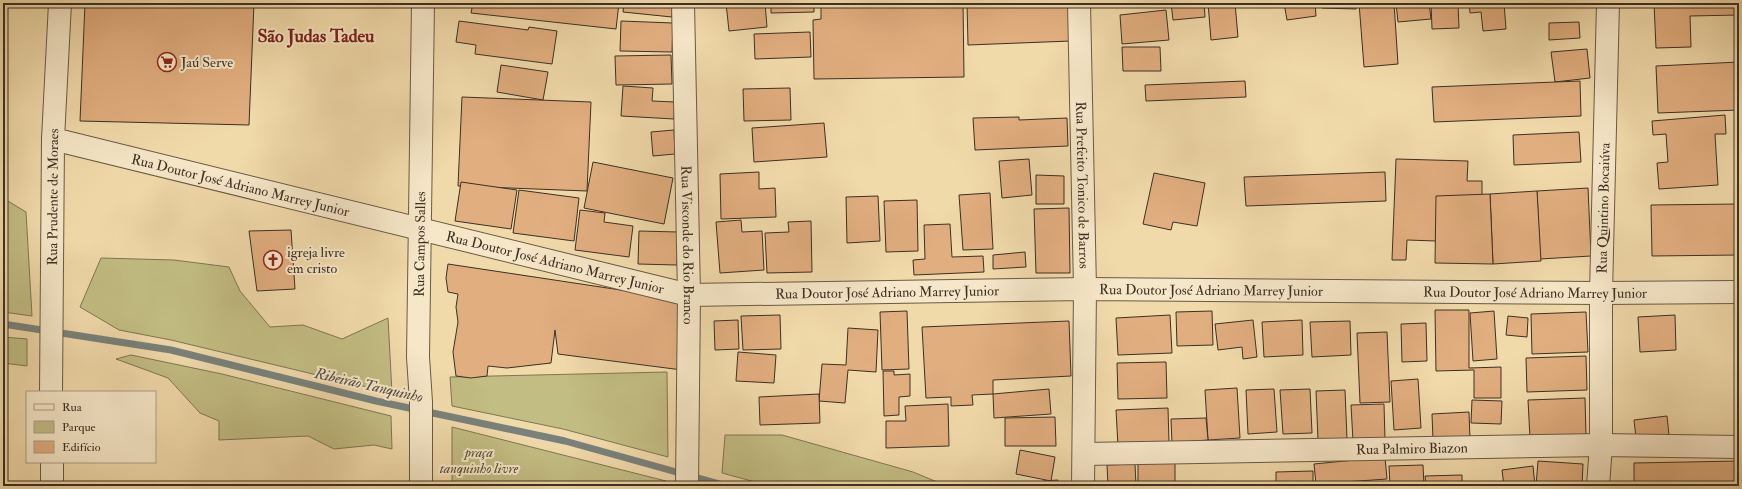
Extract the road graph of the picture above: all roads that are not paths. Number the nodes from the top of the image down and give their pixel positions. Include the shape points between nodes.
1 (60, 3) edge
2 (423, 3) edge
3 (683, 3) edge
4 (1079, 3) edge
5 (1608, 3) edge
6 (53, 139) junction
7 (419, 228) junction
8 (1085, 289) junction
9 (1739, 292) edge
10 (1601, 293) junction
11 (689, 295) junction
12 (51, 391) edge
13 (1600, 445) junction
14 (1739, 447) edge
15 (1084, 454) junction
16 (52, 463) edge
17 (52, 486) edge
18 (421, 486) edge
19 (687, 486) edge
20 (1083, 486) edge
21 (1598, 486) edge

1 - 6 street, Rua Prudente de Moraes
2 - 7 street, Rua Campos Salles
3 - 11 street, Rua Visconde do Rio Branco
4 - 8 street, Rua Prefeito Tonico de Barros
5 - 10 street, Rua Quintino Bocaiúva
6 - 7 street, Rua Doutor José Adriano Marrey Junior
6 - 12 street, Rua Prudente de Moraes
7 - 11 street, Rua Doutor José Adriano Marrey Junior
7 - 18 street, Rua Campos Salles
8 - 10 street, Rua Doutor José Adriano Marrey Junior
8 - 11 street, Rua Doutor José Adriano Marrey Junior
8 - 15 street, Rua Prefeito Tonico de Barros
9 - 10 street, Rua Doutor José Adriano Marrey Junior
10 - 13 street, Rua Quintino Bocaiúva
11 - 19 street, Rua Visconde do Rio Branco
13 - 14 street, Rua Palmiro Biazon
13 - 15 street, Rua Palmiro Biazon
13 - 21 street, Rua Quintino Bocaiúva
15 - 20 street, Rua Prefeito Tonico de Barros
16 - 17 street

